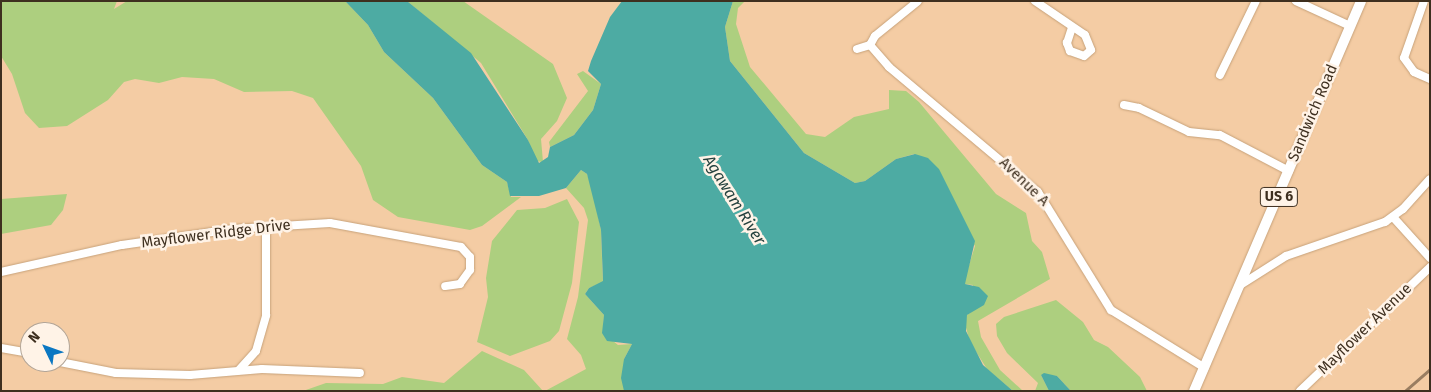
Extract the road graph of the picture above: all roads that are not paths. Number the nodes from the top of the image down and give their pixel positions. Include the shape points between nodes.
1 (918, 1) edge
2 (1035, 1) edge
3 (1256, 1) edge
4 (1296, 1) edge
5 (1361, 1) edge
6 (1424, 1) edge
7 (1350, 26) junction
8 (1072, 28) dead end
9 (870, 45) junction
10 (857, 49) dead end
11 (1220, 75) dead end
12 (1430, 79) edge
13 (1124, 105) dead end
14 (1289, 171) junction
15 (1430, 179) edge
16 (1394, 217) junction
17 (266, 228) junction
18 (1430, 258) edge
19 (1430, 267) edge
20 (1, 272) edge
21 (1242, 284) junction
22 (445, 286) dead end
23 (1, 348) edge
24 (20, 351) edge
25 (70, 364) edge
26 (1205, 368) junction
27 (240, 370) junction
28 (360, 373) dead end
29 (1196, 390) edge
30 (1300, 391) edge

1 - 9 street via 875,36
2 - 8 street
3 - 11 street
4 - 7 street
5 - 7 main road, Sandwich Road / US 6
6 - 12 street via 1404,58 1412,70
7 - 14 main road, Sandwich Road / US 6
9 - 10 street
9 - 26 street, Avenue A via 889,67 1038,192 1110,310
13 - 14 street via 1139,108 1189,132 1220,135
14 - 21 main road, Sandwich Road / US 6
15 - 16 street
16 - 18 street
16 - 21 street via 1366,230 1286,256
17 - 20 street, Mayflower Ridge Drive via 122,245
17 - 22 street, Mayflower Ridge Drive via 340,223 460,247 470,257 470,270 460,284
17 - 27 street via 266,315 256,351
19 - 30 street, Mayflower Avenue
21 - 26 main road, Sandwich Road / US 6
23 - 24 street
25 - 27 street via 116,373 190,375
26 - 29 main road, Sandwich Road / US 6
27 - 28 street

